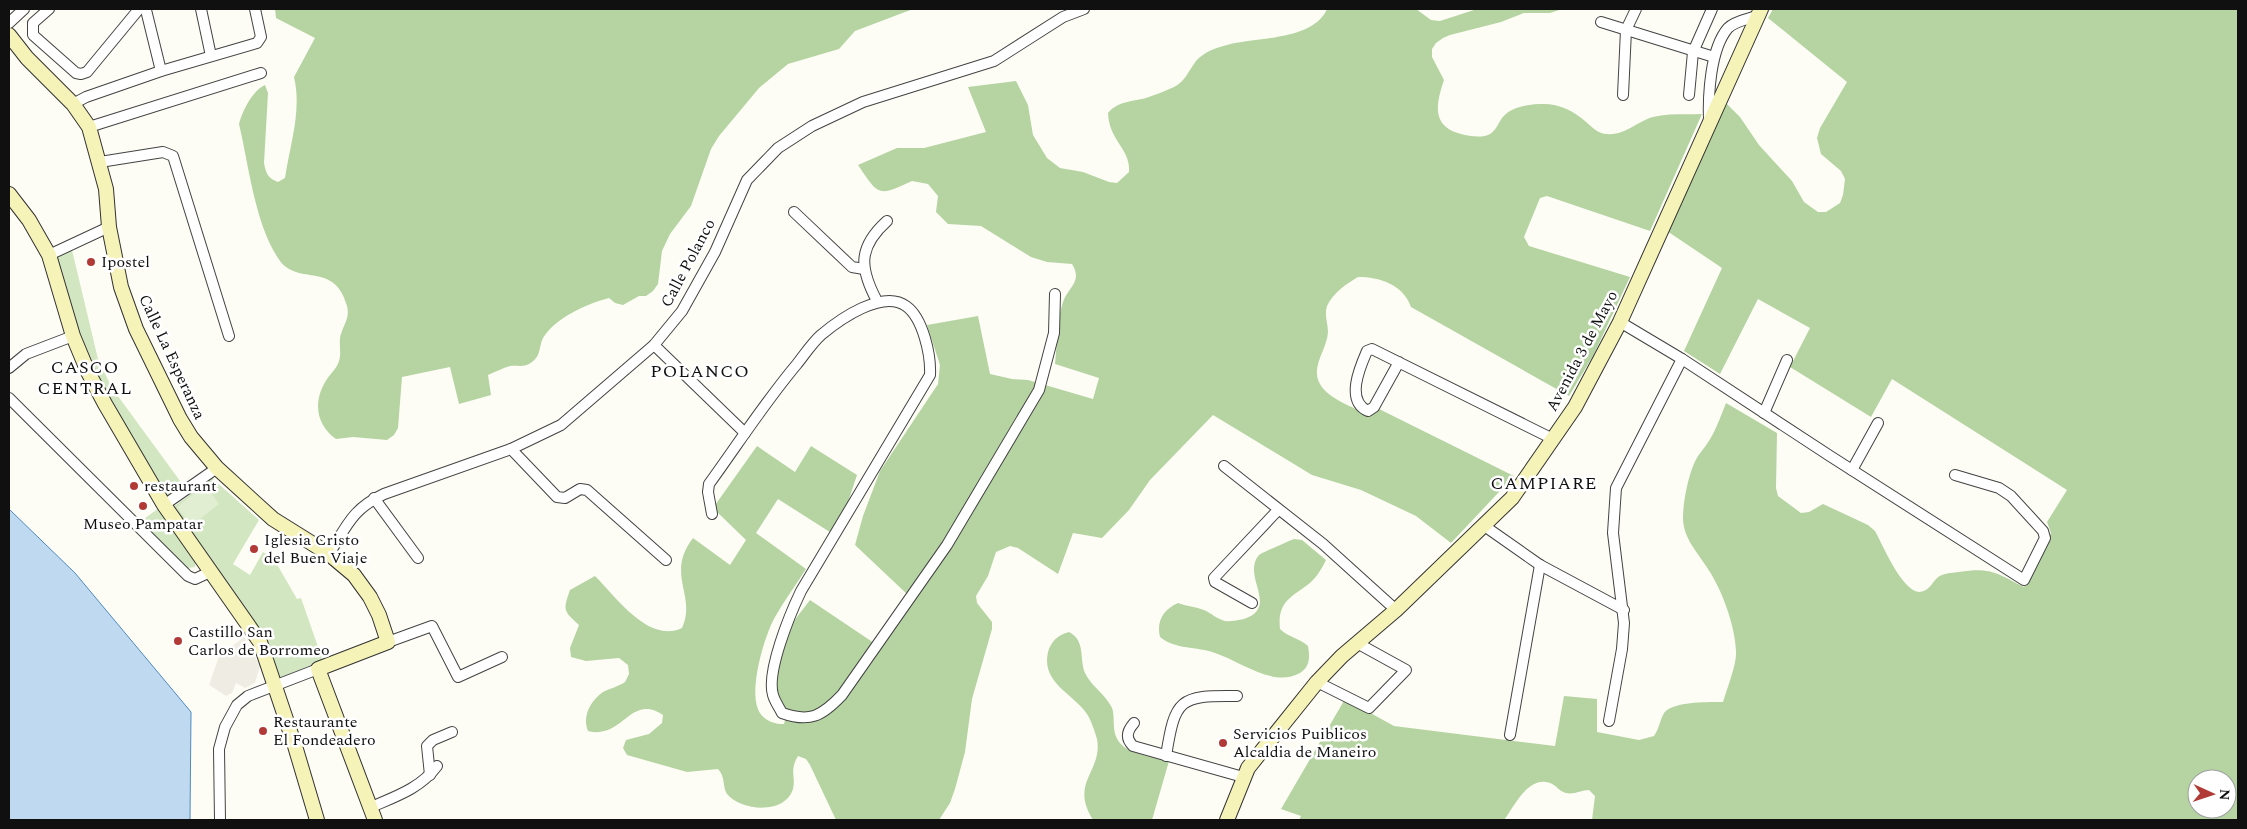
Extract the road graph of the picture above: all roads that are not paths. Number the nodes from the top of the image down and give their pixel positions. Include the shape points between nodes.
1 (24, 9) edge
2 (49, 9) edge
3 (143, 9) edge
4 (201, 9) edge
5 (255, 9) edge
6 (1084, 9) edge
7 (1636, 9) edge
8 (1712, 9) edge
9 (1759, 12) edge
10 (9, 22) edge
11 (1601, 22) dead end
12 (1626, 30) junction
13 (9, 35) edge
14 (1694, 52) junction
15 (211, 56) junction
16 (1714, 57) junction
17 (162, 71) junction
18 (261, 73) dead end
19 (1623, 95) dead end
20 (1689, 95) dead end
21 (73, 104) junction
22 (89, 126) junction
23 (1709, 128) junction
24 (100, 162) junction
25 (9, 194) edge
26 (794, 212) dead end
27 (887, 221) dead end
28 (109, 227) junction
29 (49, 254) junction
30 (864, 269) junction
31 (1055, 294) dead end
32 (877, 301) junction
33 (1620, 322) junction
34 (73, 336) junction
35 (228, 336) dead end
36 (654, 345) junction
37 (1682, 359) junction
38 (1787, 360) dead end
39 (1398, 362) junction
40 (9, 368) edge
41 (11, 403) edge
42 (1764, 413) junction
43 (1878, 423) dead end
44 (746, 433) junction
45 (1553, 439) junction
46 (511, 449) junction
47 (1224, 466) dead end
48 (217, 468) junction
49 (1852, 470) junction
50 (1956, 475) dead end
51 (374, 498) junction
52 (164, 505) junction
53 (1278, 510) junction
54 (712, 514) dead end
55 (1483, 525) junction
56 (329, 554) junction
57 (418, 558) dead end
58 (666, 560) dead end
59 (1540, 565) junction
60 (210, 572) junction
61 (1252, 603) dead end
62 (1396, 610) junction
63 (1624, 610) junction
64 (388, 642) junction
65 (1357, 642) junction
66 (502, 657) dead end
67 (318, 669) junction
68 (1317, 682) junction
69 (276, 686) junction
70 (1237, 696) dead end
71 (1609, 721) dead end
72 (1134, 723) dead end
73 (452, 732) dead end
74 (1510, 735) dead end
75 (1166, 756) junction
76 (1243, 777) junction
77 (372, 814) edge
78 (220, 820) edge
79 (316, 820) edge
80 (1227, 820) edge

1 - 10 street
2 - 3 street via 33,23 33,35 81,74 87,72
3 - 17 street
4 - 15 street
5 - 15 street via 260,40
6 - 36 street, Calle Polanco via 1063,17 994,61 863,102 812,126 778,148 747,180 715,252 682,311
7 - 12 street
8 - 14 street
9 - 16 street via 1728,28
9 - 23 street, Avenida 3 de Mayo
11 - 12 street
12 - 14 street
12 - 19 street
13 - 21 street, Calle La Esperanza
14 - 16 street
14 - 20 street
15 - 17 street
16 - 23 street via 1708,100
17 - 21 street
18 - 22 street
21 - 22 street, Calle La Esperanza
22 - 24 street, Calle La Esperanza
23 - 33 street, Avenida 3 de Mayo
24 - 28 street, Calle La Esperanza
24 - 35 street via 163,152 173,156
25 - 29 street
26 - 30 street via 852,267
27 - 30 street via 873,236 866,251
28 - 29 street
28 - 48 street, Calle La Esperanza via 121,287 136,329 180,419
29 - 34 street
30 - 32 street
31 - 32 street via 1054,333 1039,390 952,537 842,696 814,717 794,717 782,712 772,688 778,654 793,607 930,375 928,346 912,310 901,302
32 - 44 street via 820,335
33 - 37 street
33 - 45 street, Avenida 3 de Mayo via 1575,407
34 - 40 street via 26,354
34 - 52 street via 92,380
36 - 44 street
36 - 46 street, Calle Polanco via 561,425
37 - 42 street
37 - 63 street via 1616,488 1613,533
38 - 42 street
39 - 39 street via 1374,407 1368,411 1361,407 1356,395 1357,378 1367,351 1372,349
39 - 45 street
41 - 60 street via 188,576 195,579
42 - 49 street
43 - 49 street
44 - 54 street via 710,484 708,492
45 - 55 street, Avenida 3 de Mayo via 1512,498
46 - 51 street, Calle Polanco
46 - 58 street via 556,497 565,498 580,489 587,490
47 - 53 street
48 - 52 street
48 - 56 street, Calle La Esperanza via 284,528
49 - 50 street via 2024,580 2045,538 2043,531 1999,488
51 - 56 street, Calle Polanco via 357,510
51 - 57 street
52 - 60 street
53 - 61 street via 1214,578
53 - 62 street via 1322,544
55 - 59 street
55 - 62 street, Avenida 3 de Mayo
56 - 64 street, Calle La Esperanza via 360,582 380,615
59 - 63 street
59 - 74 street
60 - 69 street via 256,635
62 - 65 street, Avenida 3 de Mayo
63 - 71 street via 1622,649
64 - 66 street via 432,626 458,677
64 - 67 street
65 - 68 street, Avenida 3 de Mayo
65 - 68 street via 1406,670 1369,708
67 - 69 street
67 - 77 street
68 - 76 street, Avenida 3 de Mayo
69 - 78 street via 248,696 237,705 225,727 219,749
69 - 79 street
70 - 75 street via 1191,698 1178,708
72 - 75 street via 1127,735 1128,742
73 - 77 street via 427,746 433,770 411,789
75 - 76 street
76 - 80 street, Avenida 3 de Mayo

